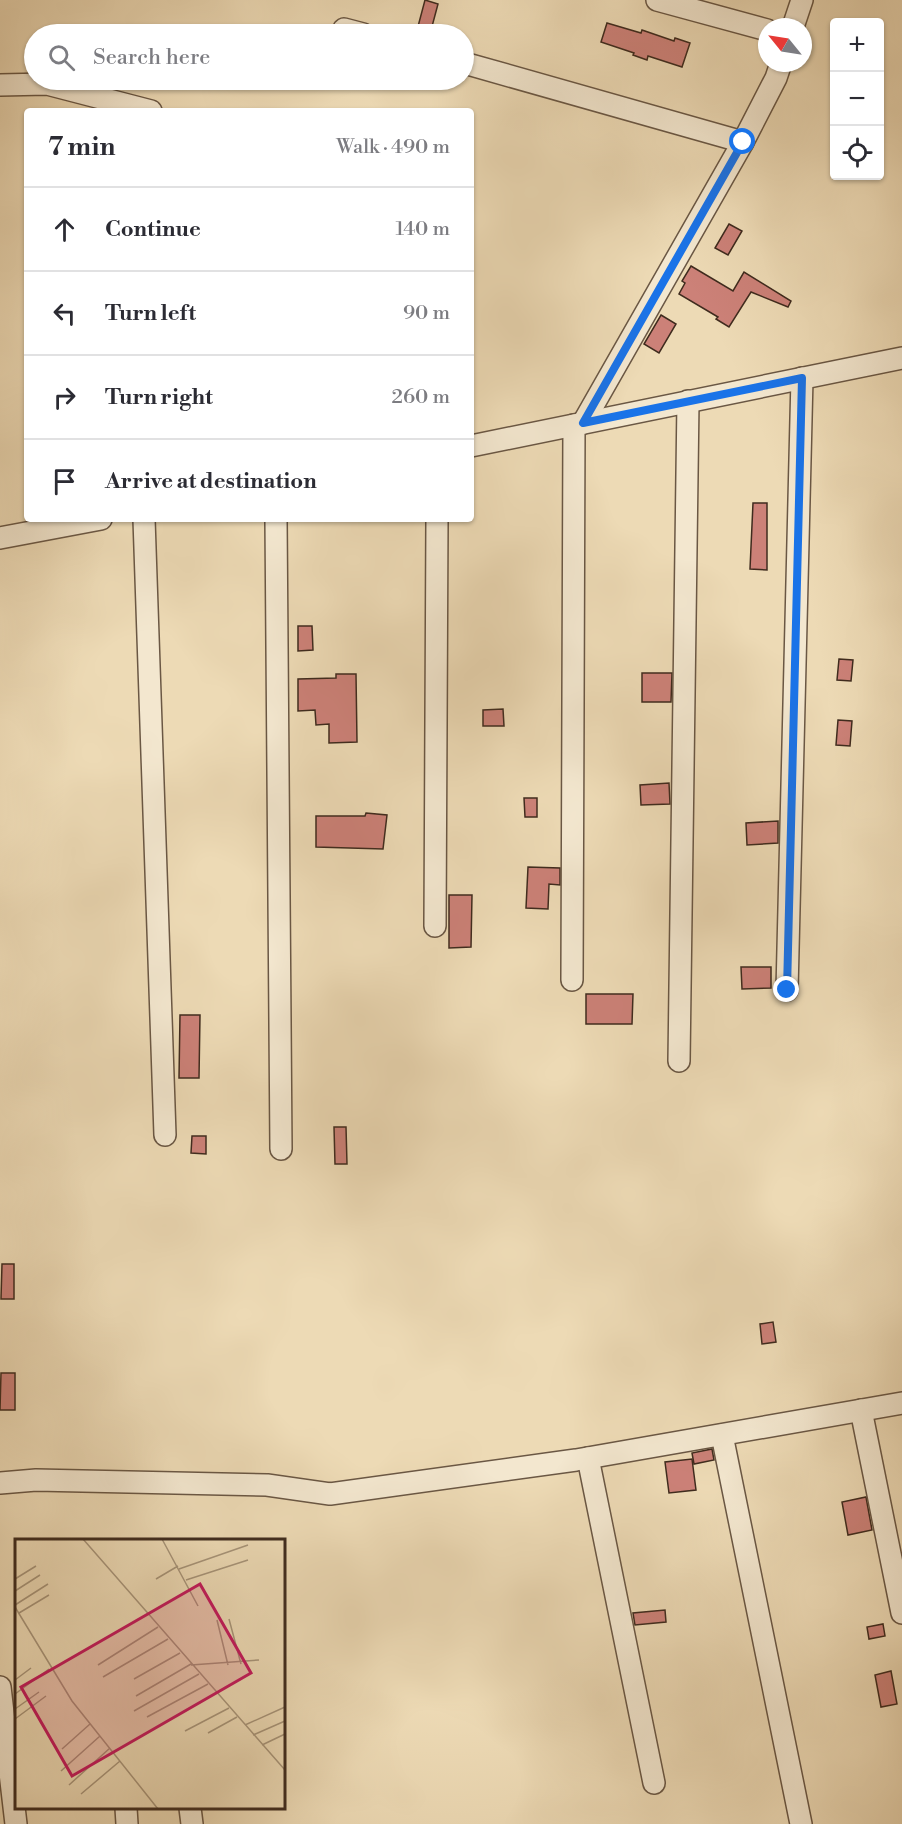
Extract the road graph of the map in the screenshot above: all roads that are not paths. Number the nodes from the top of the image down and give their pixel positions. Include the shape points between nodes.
1 (657, 0) edge
2 (802, 0) edge
3 (796, 18) edge
4 (758, 28) edge
5 (474, 66) edge
6 (778, 72) edge
7 (24, 84) edge
8 (0, 85) edge
9 (70, 90) edge
10 (139, 108) edge
11 (743, 142) junction
12 (902, 358) edge
13 (802, 378) junction
14 (688, 401) junction
15 (579, 424) junction
16 (474, 445) edge
17 (85, 522) edge
18 (144, 522) edge
19 (276, 522) edge
20 (437, 522) edge
21 (0, 538) edge
22 (435, 926) dead end
23 (572, 980) dead end
24 (787, 990) dead end
25 (680, 1061) dead end
26 (165, 1135) dead end
27 (281, 1149) dead end
28 (902, 1403) edge
29 (861, 1410) junction
30 (722, 1435) junction
31 (588, 1458) junction
32 (0, 1483) edge
33 (902, 1613) edge
34 (0, 1687) edge
35 (654, 1784) dead end
36 (126, 1809) edge
37 (190, 1809) edge
38 (16, 1824) edge
39 (127, 1824) edge
40 (192, 1824) edge
41 (801, 1824) edge

1 - 4 street
2 - 3 street
5 - 11 street
6 - 11 street
7 - 8 street
9 - 10 street
11 - 15 street
12 - 13 street
13 - 14 street
13 - 24 street
14 - 15 street
14 - 25 street
15 - 16 street
15 - 23 street
17 - 21 street
18 - 26 street
19 - 27 street
20 - 22 street
28 - 29 street
29 - 30 street
29 - 33 street
30 - 31 street
30 - 41 street
31 - 32 street via 330,1494 267,1485 36,1480
31 - 35 street
34 - 38 street
36 - 39 street
37 - 40 street

